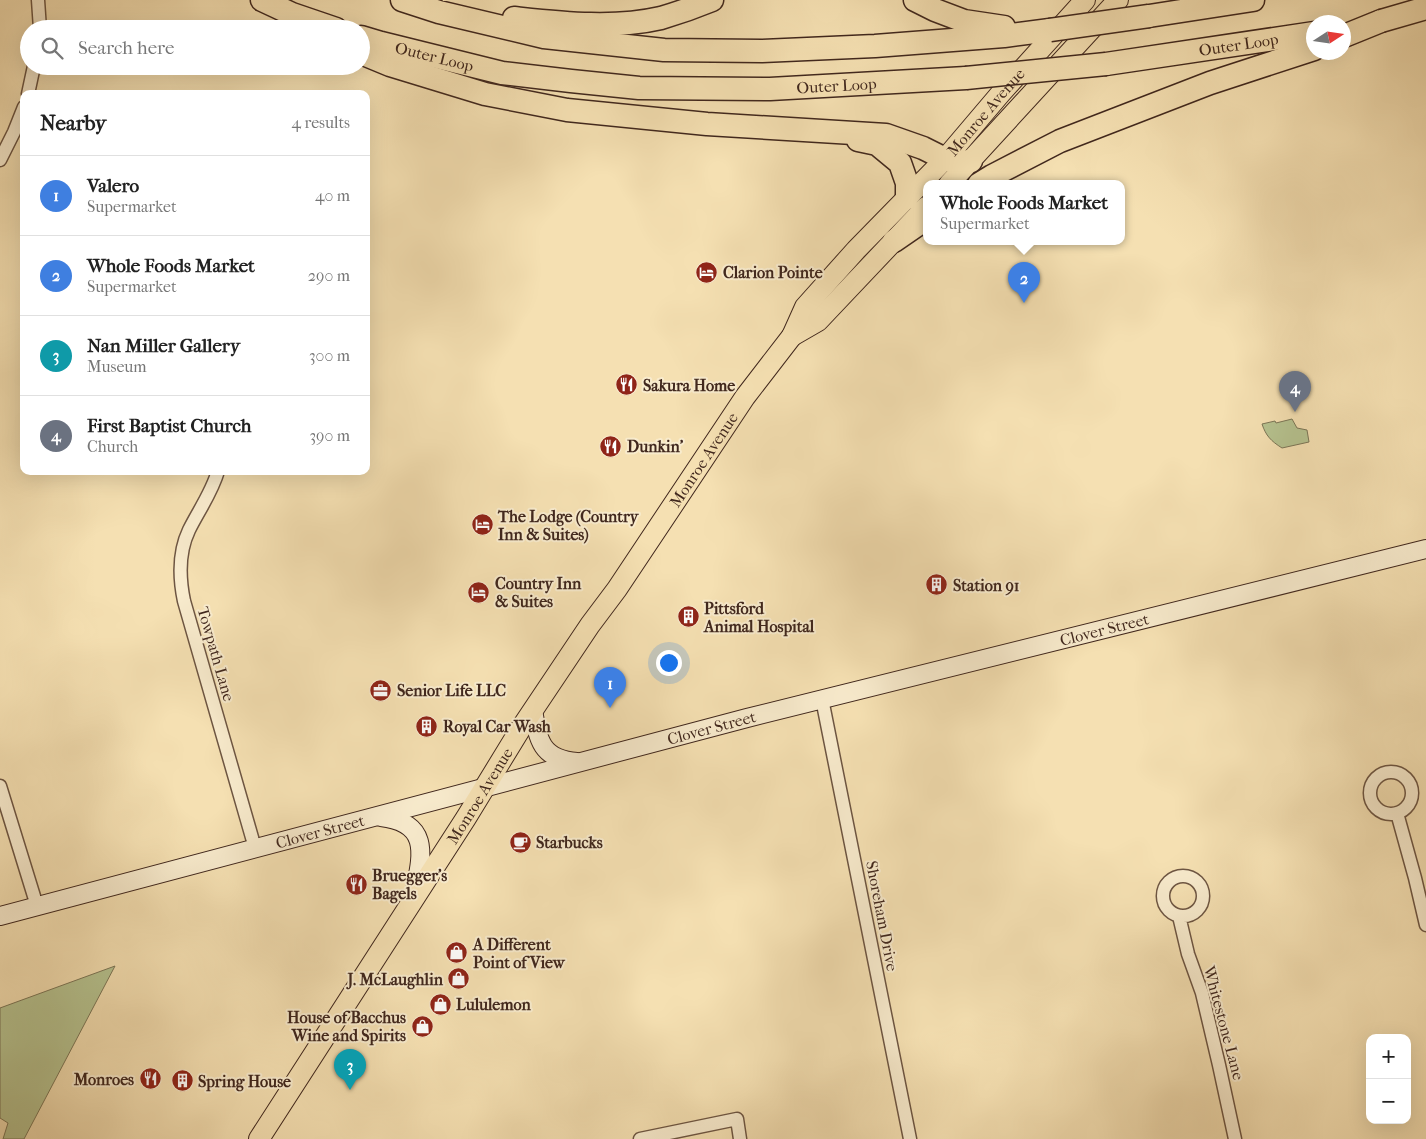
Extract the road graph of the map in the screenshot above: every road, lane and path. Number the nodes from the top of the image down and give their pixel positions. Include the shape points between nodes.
1 (38, 0) edge
2 (262, 0) edge
3 (402, 0) edge
4 (712, 0) edge
5 (915, 0) edge
6 (1085, 0) edge
7 (1118, 0) edge
8 (1252, 0) edge
9 (1420, 0) edge
10 (1426, 8) edge
11 (439, 12) junction
12 (292, 14) junction
13 (39, 20) edge
14 (300, 20) edge
15 (310, 20) edge
16 (1381, 21) junction
17 (1426, 23) edge
18 (1351, 27) edge
19 (1008, 32) junction
20 (1351, 33) edge
21 (1306, 34) edge
22 (370, 40) edge
23 (1306, 52) edge
24 (370, 57) edge
25 (32, 75) edge
26 (29, 90) edge
27 (20, 117) edge
28 (821, 131) junction
29 (946, 159) junction
30 (0, 160) edge
31 (971, 161) junction
32 (932, 180) edge
33 (952, 180) edge
34 (986, 180) edge
35 (916, 203) edge
36 (923, 221) edge
37 (894, 241) junction
38 (792, 336) junction
39 (217, 475) edge
40 (1426, 549) edge
41 (822, 699) junction
42 (533, 710) junction
43 (577, 762) junction
44 (0, 786) edge
45 (484, 788) junction
46 (1397, 813) dead end
47 (376, 817) junction
48 (255, 848) junction
49 (414, 898) junction
50 (37, 906) junction
51 (0, 916) edge
52 (1179, 916) dead end
53 (1426, 925) edge
54 (259, 1139) edge
55 (640, 1139) edge
56 (740, 1139) edge
57 (910, 1139) edge
58 (1235, 1139) edge

1 - 13 street
2 - 12 highway
3 - 11 highway
4 - 11 highway via 659,18 605,24
5 - 19 highway via 934,10
6 - 29 main road, Monroe Avenue
7 - 31 main road, Monroe Avenue
8 - 19 highway, bridge via 1050,30
9 - 17 main road
10 - 16 highway, bridge
11 - 19 highway via 544,37 664,50 875,46
12 - 14 highway
12 - 15 highway
16 - 18 highway
16 - 20 highway
21 - 22 highway, Outer Loop, bridge via 1106,64 966,78 770,88 639,88 571,82 502,73
23 - 34 highway via 1210,83 1060,141
24 - 28 highway via 485,94 567,110
25 - 26 street
27 - 30 street
28 - 29 highway via 886,135
28 - 35 highway via 877,144 900,163
29 - 31 highway
29 - 32 main road, Monroe Avenue
31 - 33 main road, Monroe Avenue
35 - 37 main road, Monroe Avenue
35 - 38 main road, Monroe Avenue via 856,250 805,307
36 - 37 highway
37 - 38 main road, Monroe Avenue via 818,321
38 - 42 main road, Monroe Avenue via 745,397
39 - 48 street, Towpath Lane via 188,531 180,565 181,586
40 - 41 main road, Clover Street
41 - 43 main road, Clover Street
41 - 57 street, Shoreham Drive
42 - 43 main road via 538,737 545,748 564,761
42 - 45 main road, Monroe Avenue
43 - 45 main road, Clover Street
44 - 50 street
45 - 47 main road, Clover Street
45 - 49 main road, Monroe Avenue
46 - 53 street
47 - 48 main road, Clover Street
47 - 49 main road via 403,822 417,836 421,849
48 - 50 main road, Clover Street
49 - 54 main road, Monroe Avenue
50 - 51 main road, Clover Street
52 - 58 street, Whitestone Lane via 1202,993
55 - 56 street via 737,1120

